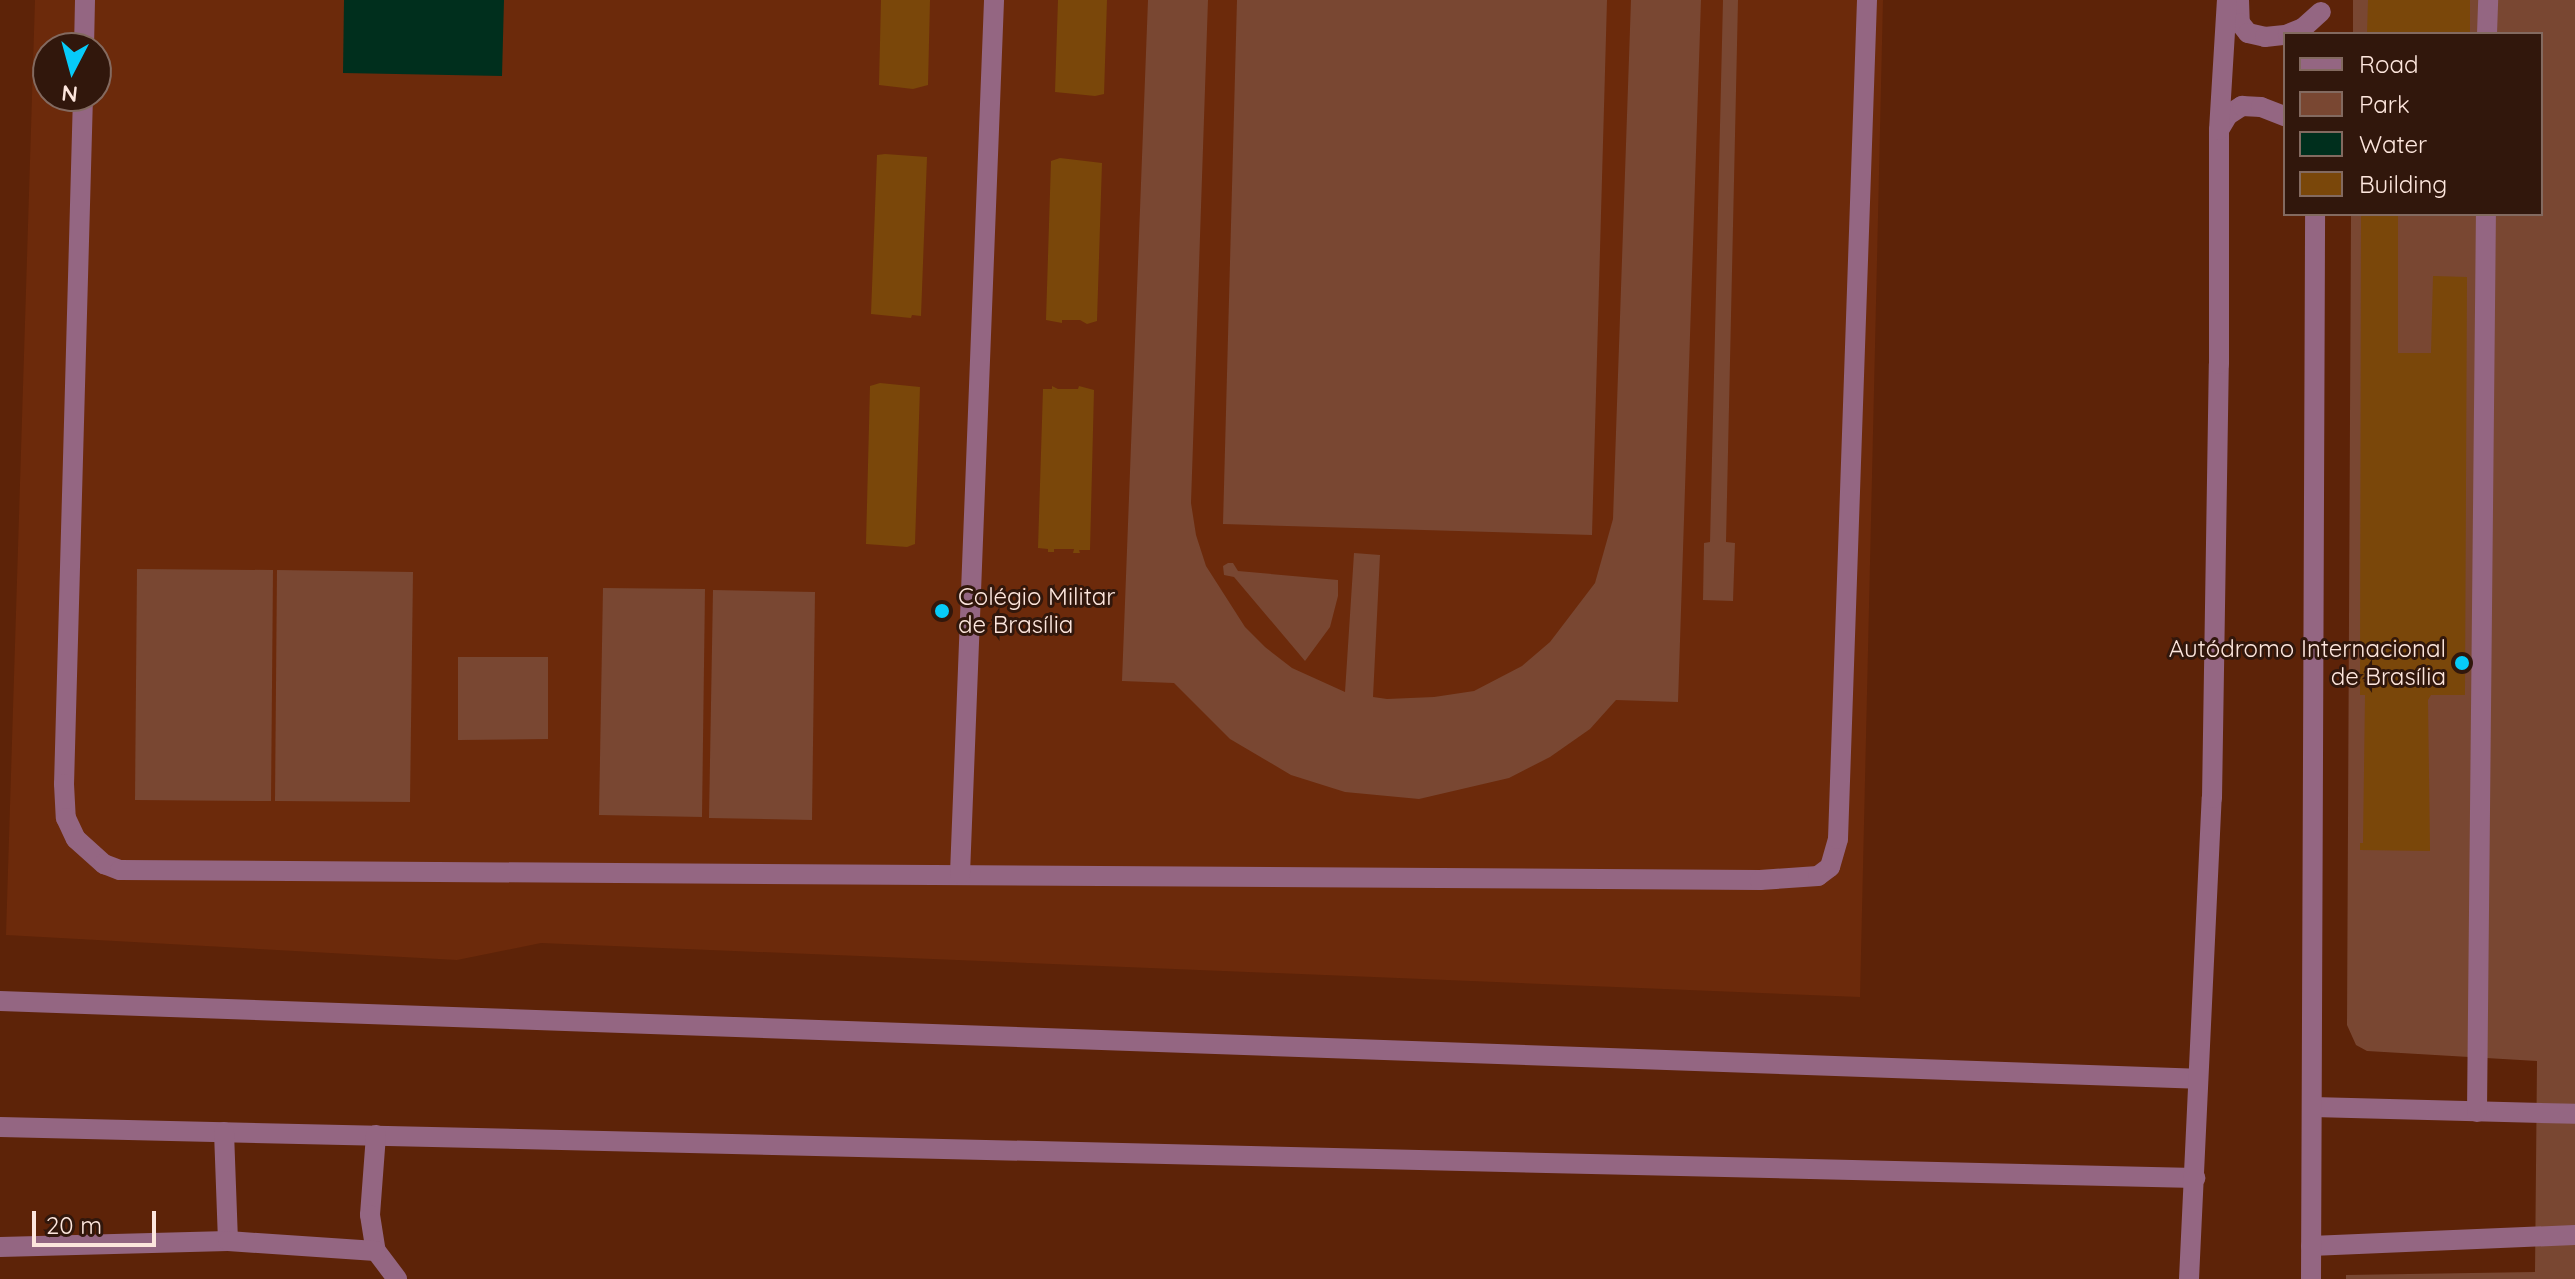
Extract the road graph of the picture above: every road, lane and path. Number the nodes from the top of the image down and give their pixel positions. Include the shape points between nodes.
1 (85, 0) edge
2 (994, 0) edge
3 (1867, 0) edge
4 (2227, 0) edge
5 (2239, 0) edge
6 (2488, 0) edge
7 (2321, 6) edge
8 (84, 32) edge
9 (2292, 32) edge
10 (2320, 32) edge
11 (2487, 32) edge
12 (2283, 35) edge
13 (83, 112) edge
14 (2283, 115) edge
15 (2219, 130) junction
16 (2315, 216) edge
17 (2486, 216) edge
18 (960, 874) junction
19 (0, 1001) edge
20 (2197, 1079) junction
21 (2313, 1107) junction
22 (2477, 1112) junction
23 (2575, 1114) edge
24 (0, 1127) edge
25 (224, 1132) junction
26 (376, 1135) junction
27 (2195, 1178) junction
28 (2575, 1235) edge
29 (228, 1241) junction
30 (2311, 1246) junction
31 (0, 1247) edge
32 (376, 1251) junction
33 (397, 1279) edge
34 (2189, 1279) edge
35 (2311, 1279) edge

1 - 8 street
2 - 18 street
3 - 18 street via 1838,839 1830,867 1818,876 1760,880
4 - 15 street
5 - 12 street via 2240,23 2248,33
6 - 11 street
7 - 9 street via 2303,28
7 - 10 street
13 - 18 street via 64,784 66,818 76,839 91,853 120,870
14 - 15 street via 2242,106
15 - 20 street via 2212,782
16 - 21 street
17 - 22 street
19 - 20 street
20 - 27 street
21 - 22 street
21 - 30 street
22 - 23 street
24 - 25 street
25 - 26 street
25 - 29 street
26 - 27 street
26 - 32 street via 370,1215
27 - 34 street
28 - 30 street
29 - 31 street
29 - 32 street
30 - 35 street
32 - 33 street

